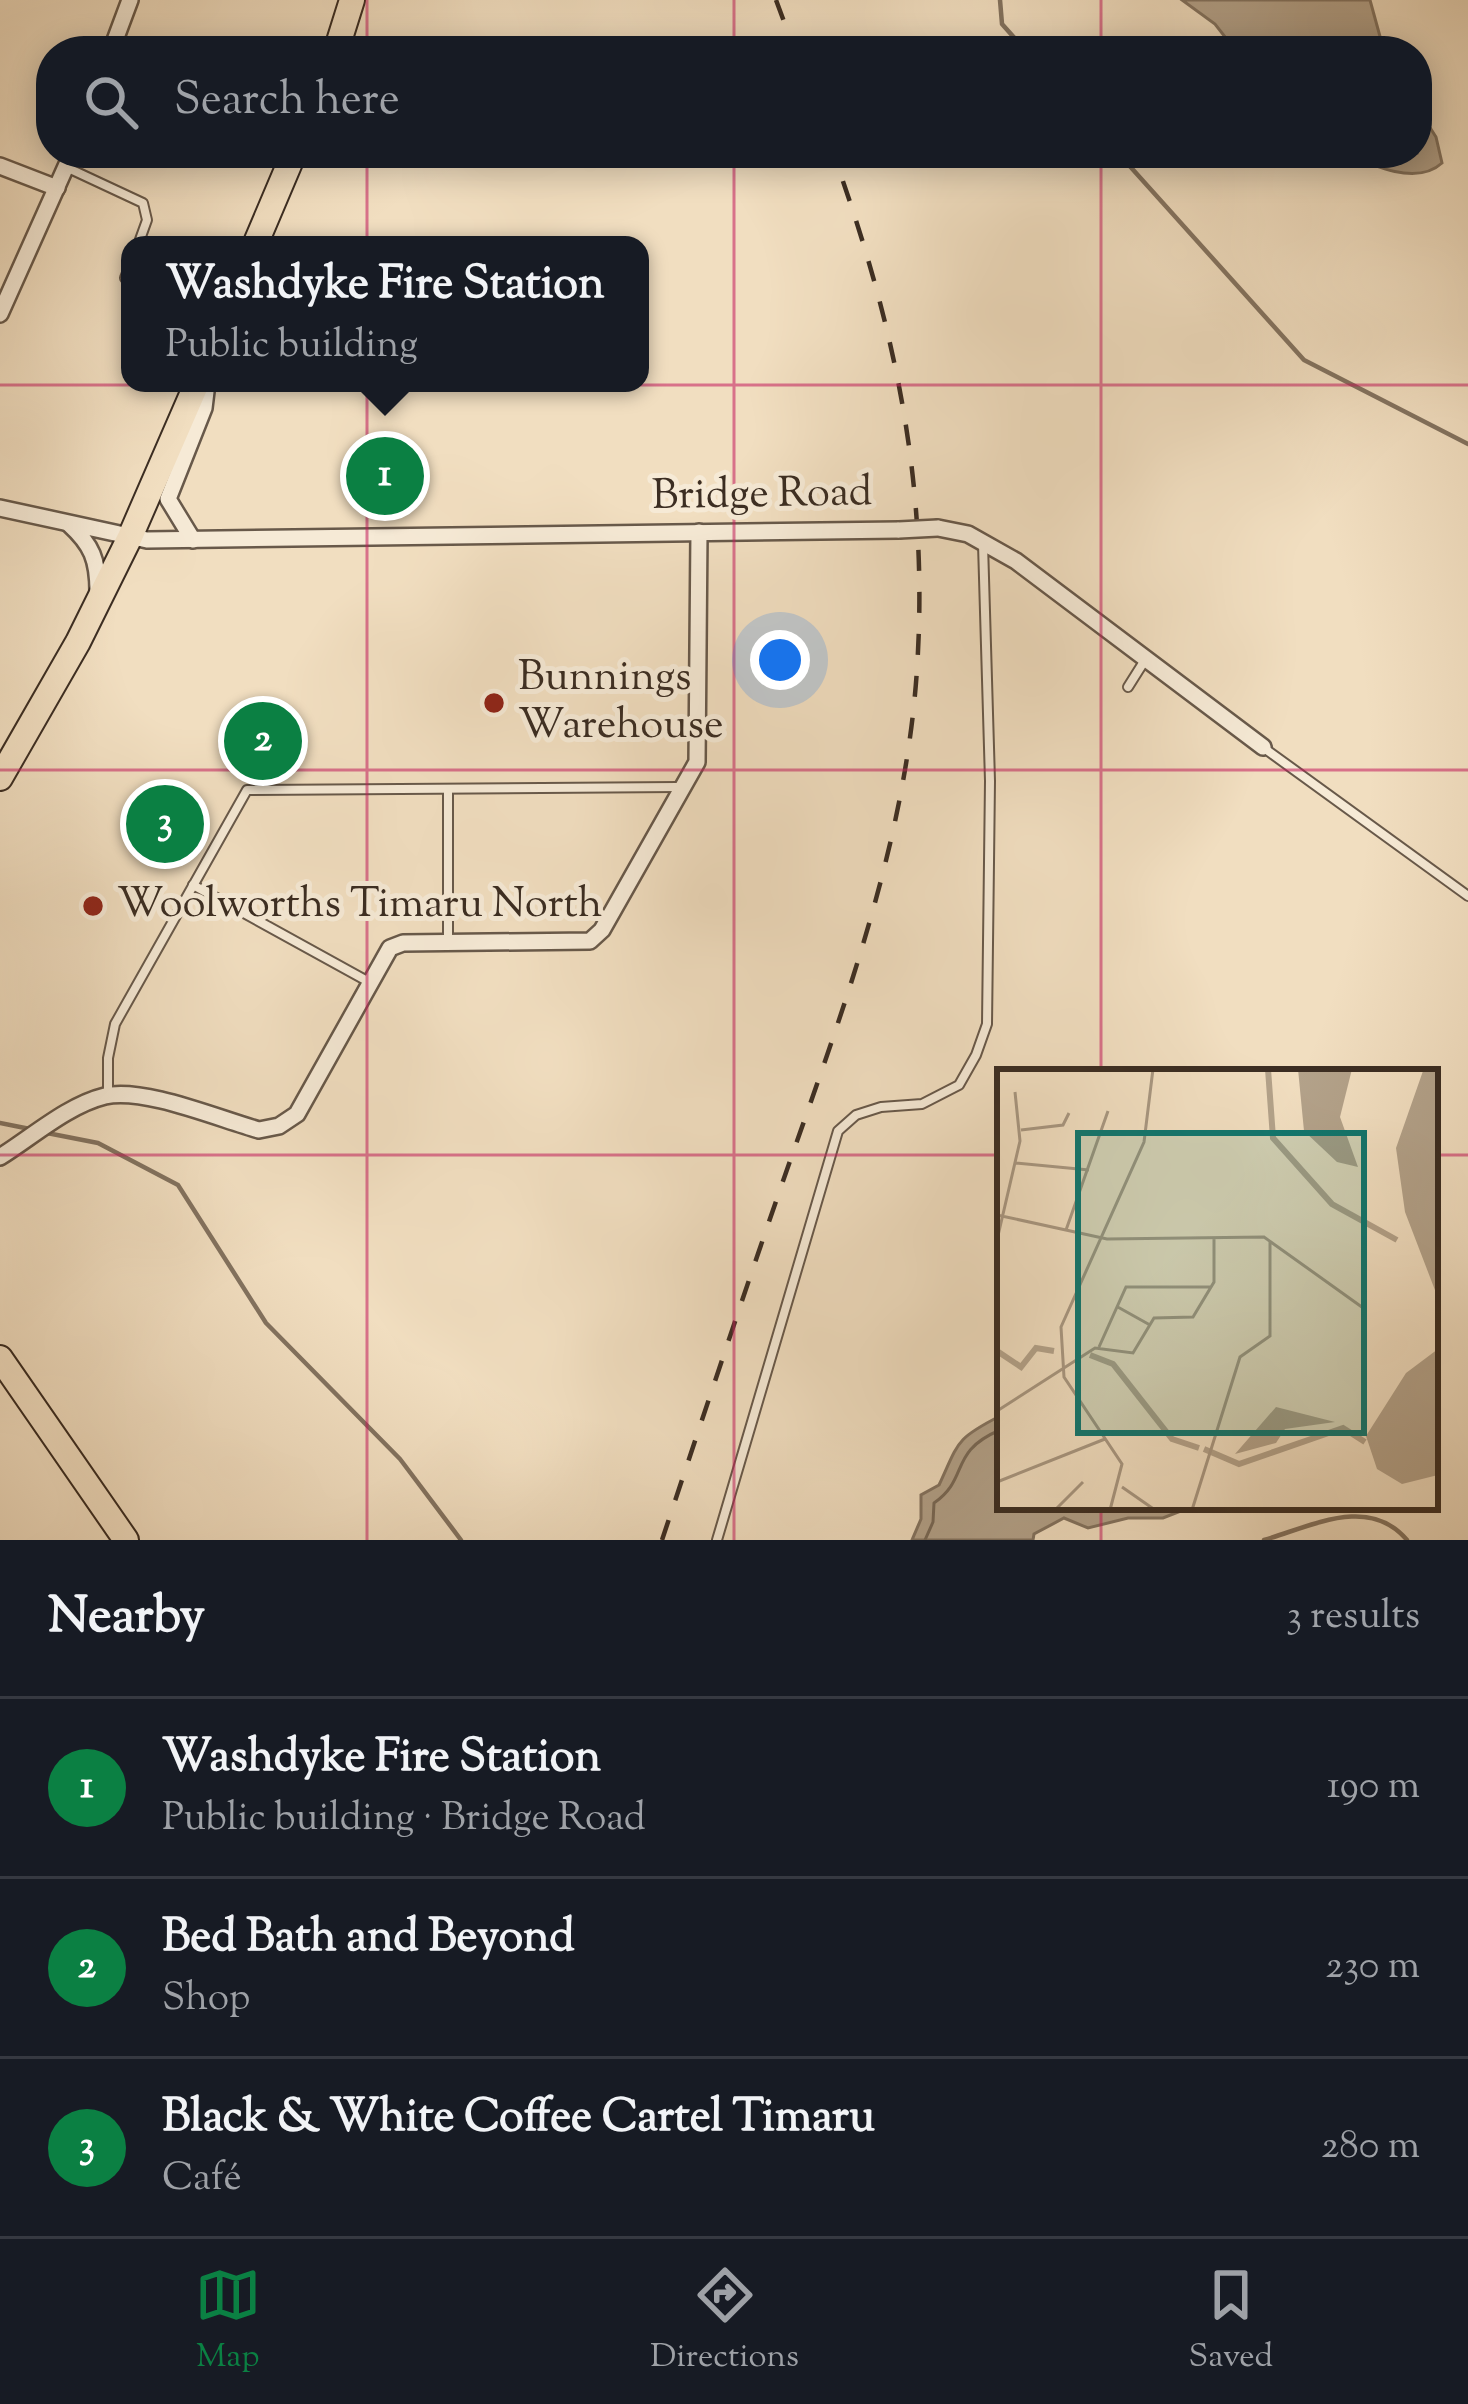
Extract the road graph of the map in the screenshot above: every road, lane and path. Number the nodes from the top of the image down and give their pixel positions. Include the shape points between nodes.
1 (130, 0) edge
2 (352, 0) edge
3 (117, 36) edge
4 (341, 36) edge
5 (0, 166) edge
6 (66, 168) edge
7 (83, 168) edge
8 (288, 168) edge
9 (57, 188) junction
10 (141, 236) edge
11 (259, 236) edge
12 (0, 314) edge
13 (193, 392) edge
14 (206, 392) edge
15 (0, 508) edge
16 (68, 523) junction
17 (699, 532) junction
18 (130, 537) junction
19 (193, 540) junction
20 (983, 542) junction
21 (98, 601) junction
22 (1146, 658) junction
23 (1128, 687) dead end
24 (1263, 747) joint
25 (0, 778) edge
26 (682, 788) junction
27 (448, 789) junction
28 (193, 885) junction
29 (1468, 896) edge
30 (448, 942) junction
31 (370, 983) junction
32 (107, 1095) junction
33 (2, 1156) edge
34 (0, 1358) edge
35 (126, 1540) edge
36 (716, 1540) edge

1 - 3 street
2 - 4 highway
5 - 9 street
6 - 9 street
7 - 10 lane via 142,203
8 - 11 highway
9 - 12 street
13 - 18 highway
14 - 19 street via 168,499
15 - 16 street, Bridge Road
16 - 18 street, Bridge Road
16 - 21 street via 95,556
17 - 19 street, Bridge Road
17 - 20 street, Bridge Road, bridge via 938,528
17 - 26 street via 697,761
18 - 19 street, Bridge Road
18 - 21 highway
20 - 22 street, Bridge Road
20 - 36 lane via 983,1038 946,1094 856,1114 838,1131
21 - 25 highway
22 - 23 lane
22 - 24 street, Bridge Road
24 - 29 lane
26 - 27 lane
26 - 30 street via 590,941
27 - 28 lane via 247,790
27 - 30 lane
28 - 31 lane
28 - 32 lane via 115,1024
30 - 31 street via 390,949
31 - 32 street via 297,1114 279,1126 259,1130 130,1094
32 - 33 street
34 - 35 highway

